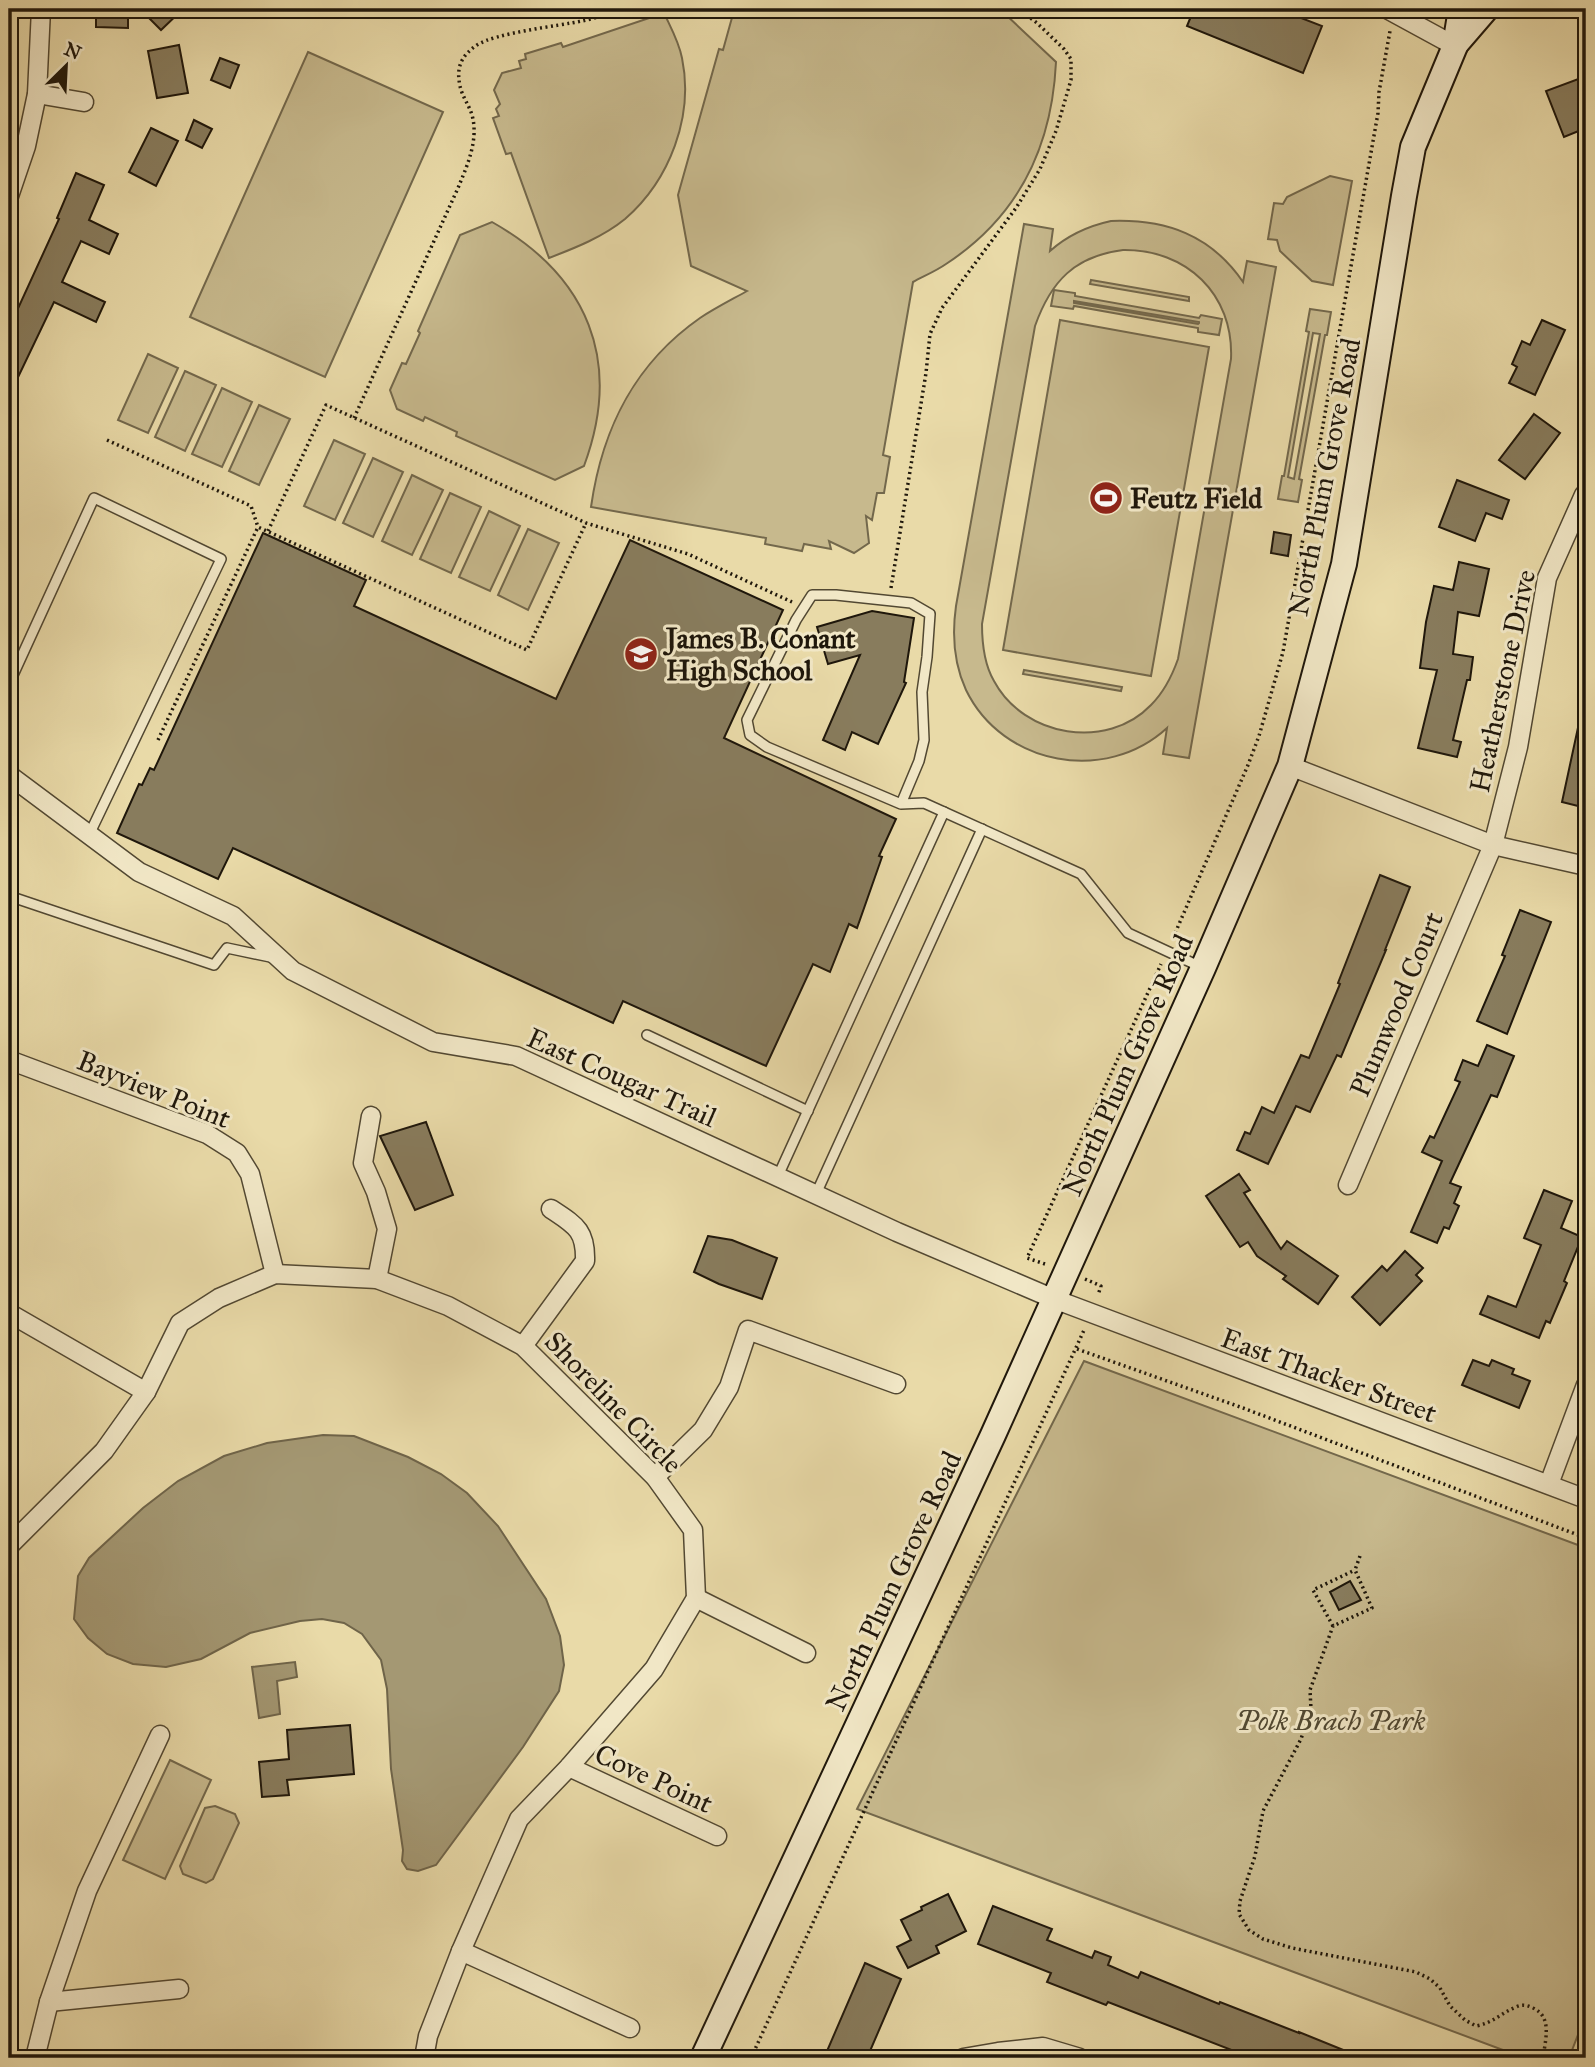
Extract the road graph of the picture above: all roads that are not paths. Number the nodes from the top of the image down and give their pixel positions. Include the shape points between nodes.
1 (41, 9) edge
2 (1461, 9) edge
3 (1486, 9) edge
4 (1392, 11) edge
5 (1455, 46) junction
6 (37, 94) junction
7 (84, 102) dead end
8 (9, 196) edge
9 (1586, 493) edge
10 (9, 684) edge
11 (1290, 766) junction
12 (9, 775) edge
13 (901, 804) junction
14 (944, 812) junction
15 (982, 829) junction
16 (89, 835) junction
17 (1493, 845) junction
18 (1586, 866) edge
19 (9, 896) edge
20 (280, 959) junction
21 (1203, 968) junction
22 (647, 1035) dead end
23 (9, 1060) edge
24 (808, 1111) junction
25 (371, 1116) dead end
26 (778, 1176) junction
27 (1348, 1185) dead end
28 (816, 1194) junction
29 (551, 1209) dead end
30 (275, 1274) junction
31 (377, 1279) junction
32 (1054, 1299) junction
33 (9, 1313) edge
34 (523, 1346) junction
35 (897, 1384) dead end
36 (1586, 1385) edge
37 (146, 1392) junction
38 (655, 1477) junction
39 (1549, 1485) junction
40 (1586, 1499) edge
41 (9, 1546) edge
42 (696, 1598) junction
43 (806, 1653) dead end
44 (160, 1735) dead end
45 (569, 1767) junction
46 (717, 1836) dead end
47 (461, 1951) junction
48 (179, 1989) dead end
49 (49, 2001) junction
50 (630, 2028) dead end
51 (35, 2058) edge
52 (424, 2058) edge
53 (703, 2058) edge
54 (963, 2058) edge
55 (1080, 2058) edge

1 - 6 street
2 - 5 street, North Plum Grove Road
3 - 5 street, North Plum Grove Road
4 - 5 street
5 - 11 street, North Plum Grove Road via 1413,147 1345,564
6 - 7 street
6 - 8 street
9 - 17 street, Heatherstone Drive via 1546,578 1518,747
10 - 16 lane via 94,498 221,559
11 - 17 street
11 - 21 street, North Plum Grove Road
12 - 16 street, East Cougar Trail
13 - 13 lane via 767,747 750,735 747,720 813,595 911,603 930,614 922,692 924,740
13 - 14 lane via 924,803
14 - 15 lane
14 - 24 lane
15 - 21 lane via 1081,874 1128,933
15 - 28 lane
16 - 20 street, East Cougar Trail via 139,872 233,916
17 - 18 street
17 - 27 street, Plumwood Court
19 - 20 lane via 214,965 227,948
20 - 26 street, East Cougar Trail via 293,971 433,1042 516,1056
21 - 32 street, North Plum Grove Road
22 - 24 lane
23 - 30 street, Bayview Point via 207,1134 237,1153 250,1174
24 - 26 lane
25 - 31 street via 363,1163 387,1229
26 - 28 street, East Cougar Trail
28 - 32 street, East Cougar Trail
29 - 34 street via 578,1228 586,1244 585,1261
30 - 31 street, Shoreline Circle
30 - 37 street, Shoreline Circle via 219,1298 180,1323
31 - 34 street, Shoreline Circle via 449,1306
32 - 39 street, East Thacker Street
32 - 53 street, North Plum Grove Road
33 - 37 street
34 - 38 street, Shoreline Circle
35 - 38 street via 748,1330 729,1387 703,1430
36 - 39 street
37 - 41 street, Shoreline Circle via 104,1451
38 - 42 street, Shoreline Circle via 693,1530
39 - 40 street, East Thacker Street
42 - 43 street
42 - 45 street via 654,1669
44 - 49 street via 87,1891
45 - 46 street, Cove Point
45 - 47 street via 519,1819
47 - 50 street
47 - 52 street
48 - 49 street
49 - 51 street
54 - 55 street via 1043,2047

